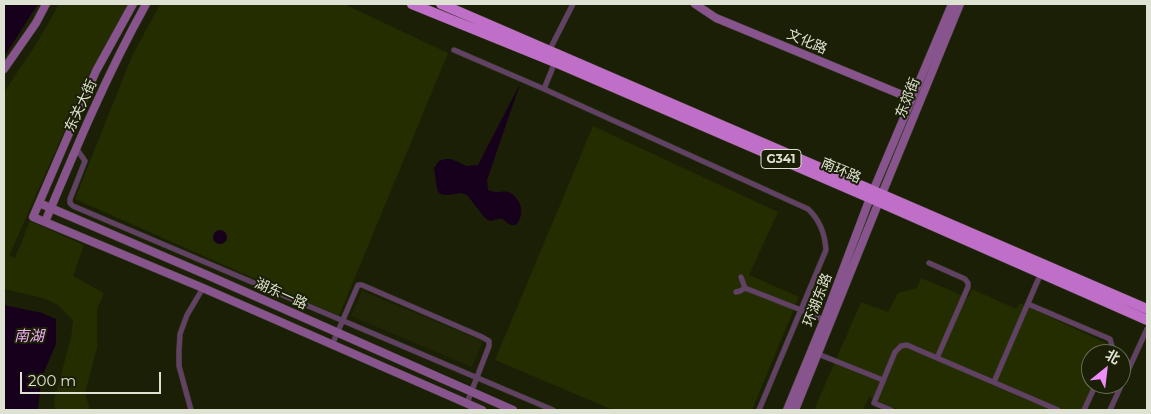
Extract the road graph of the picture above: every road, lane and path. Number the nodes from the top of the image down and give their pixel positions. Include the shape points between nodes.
1 (46, 4) edge
2 (133, 4) edge
3 (146, 4) edge
4 (412, 4) edge
5 (441, 4) edge
6 (573, 4) edge
7 (695, 4) edge
8 (952, 4) edge
9 (960, 4) edge
10 (454, 50) dead end
11 (549, 51) junction
12 (555, 62) junction
13 (4, 69) edge
14 (544, 89) junction
15 (912, 100) junction
16 (76, 148) junction
17 (876, 196) junction
18 (39, 203) junction
19 (51, 208) junction
20 (33, 217) joint
21 (45, 222) junction
22 (929, 263) dead end
23 (1041, 272) junction
24 (741, 277) dead end
25 (203, 288) junction
26 (745, 288) junction
27 (736, 292) dead end
28 (1028, 304) junction
29 (801, 310) junction
30 (1147, 318) edge
31 (343, 320) junction
32 (824, 320) junction
33 (338, 333) junction
34 (1111, 344) edge
35 (332, 345) junction
36 (818, 354) junction
37 (937, 358) junction
38 (477, 378) junction
39 (884, 380) junction
40 (994, 382) junction
41 (471, 392) junction
42 (1091, 394) edge
43 (467, 403) junction
44 (191, 410) edge
45 (482, 410) edge
46 (513, 410) edge
47 (553, 410) edge
48 (759, 410) edge
49 (787, 410) edge
50 (795, 410) edge
51 (891, 410) edge
52 (1058, 410) edge
53 (1084, 410) edge
54 (1110, 410) edge

1 - 13 main road
2 - 18 main road, 东关大街 via 96,71
3 - 16 main road, 东关大街
4 - 12 highway, 南环路 / G341
5 - 11 highway, 南环路 / G341
6 - 11 street
7 - 15 main road, 文化路 via 716,18
8 - 15 main road, 东郊街
9 - 17 main road, 东郊街
10 - 14 street
11 - 17 highway, 南环路 / G341
12 - 14 street
12 - 17 highway, 南环路 / G341
14 - 29 street via 808,209 819,222 826,250
15 - 17 main road, 东郊街
16 - 19 main road, 东关大街
16 - 31 street via 85,161 70,198 73,206
17 - 23 highway, 南环路 / G341
17 - 30 highway, 南环路 / G341
17 - 32 main road, 环湖东路
17 - 36 main road, 环湖东路
18 - 19 main road, 湖东一路
18 - 20 main road, 东关大街
19 - 21 main road, 东关大街
19 - 33 main road, 湖东一路
20 - 21 main road, 湖东一路
21 - 25 main road, 湖东一路
22 - 37 street via 966,279 968,283
23 - 28 street
23 - 30 highway, 南环路 / G341
24 - 26 street
25 - 35 main road, 湖东一路
25 - 44 street via 180,334 179,366
26 - 27 street
26 - 29 street
28 - 34 street via 1110,339
28 - 40 street
29 - 32 street
29 - 48 street
30 - 54 street
31 - 33 street
31 - 38 street
31 - 38 street via 358,285 362,285 474,333 490,341
32 - 49 main road, 环湖东路
33 - 35 street
33 - 41 main road, 湖东一路
35 - 43 main road, 湖东一路
36 - 39 street
36 - 50 main road, 环湖东路
37 - 39 street via 907,345 901,346 895,352
37 - 40 street
38 - 41 street
38 - 47 street
39 - 51 street via 874,403
40 - 52 street
41 - 43 street
41 - 46 main road, 湖东一路
42 - 53 street
43 - 45 main road, 湖东一路

